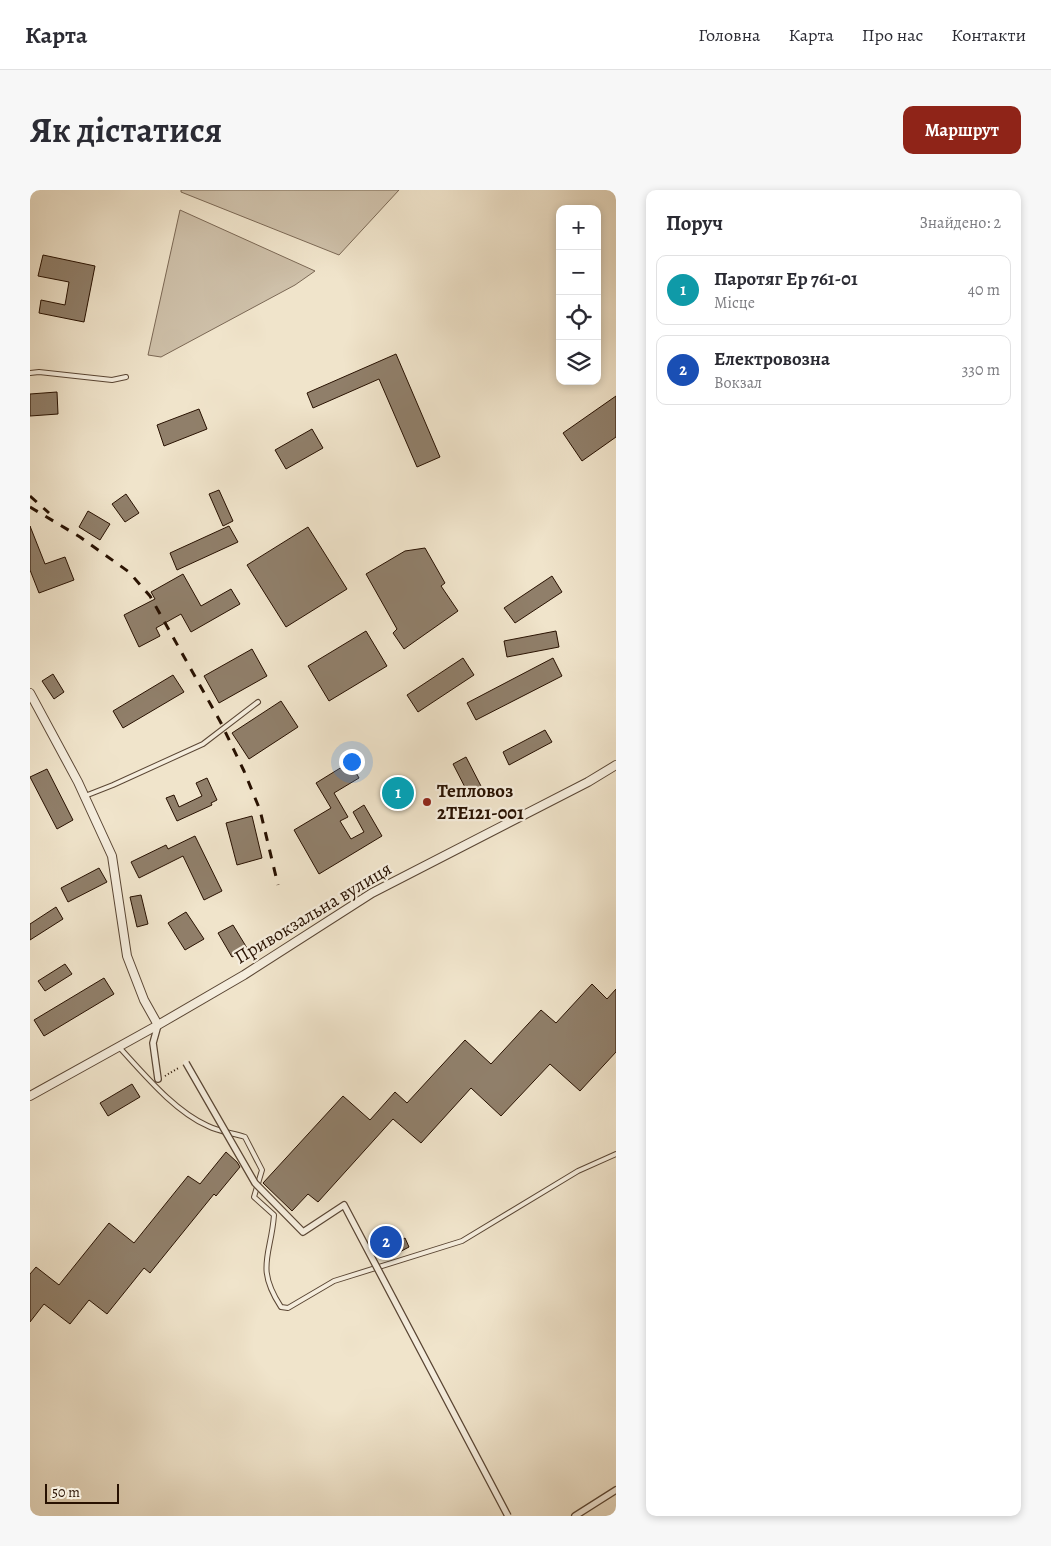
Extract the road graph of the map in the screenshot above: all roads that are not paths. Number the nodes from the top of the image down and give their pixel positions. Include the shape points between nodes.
1 (30, 373) edge
2 (126, 377) dead end
3 (30, 693) edge
4 (258, 702) dead end
5 (616, 765) edge
6 (85, 796) junction
7 (158, 1025) junction
8 (119, 1047) junction
9 (186, 1063) road end
10 (158, 1079) road end
11 (30, 1096) edge
12 (616, 1154) edge
13 (616, 1490) edge
14 (508, 1516) edge
15 (575, 1516) edge

1 - 2 lane via 112,380
3 - 6 street
4 - 6 lane via 203,744 114,786
5 - 7 street, Привокзальна вулиця via 372,893 244,975
6 - 7 street via 112,856 127,956 144,1000
7 - 8 street, Привокзальна вулиця
7 - 10 street via 153,1043
8 - 11 street, Привокзальна вулиця
8 - 12 lane via 152,1084 192,1117 210,1127 245,1137 262,1170 254,1197 274,1215 266,1274 281,1307 288,1308 334,1281 462,1241 578,1171
9 - 14 street, bridge via 255,1183 303,1232 344,1205
13 - 15 street

